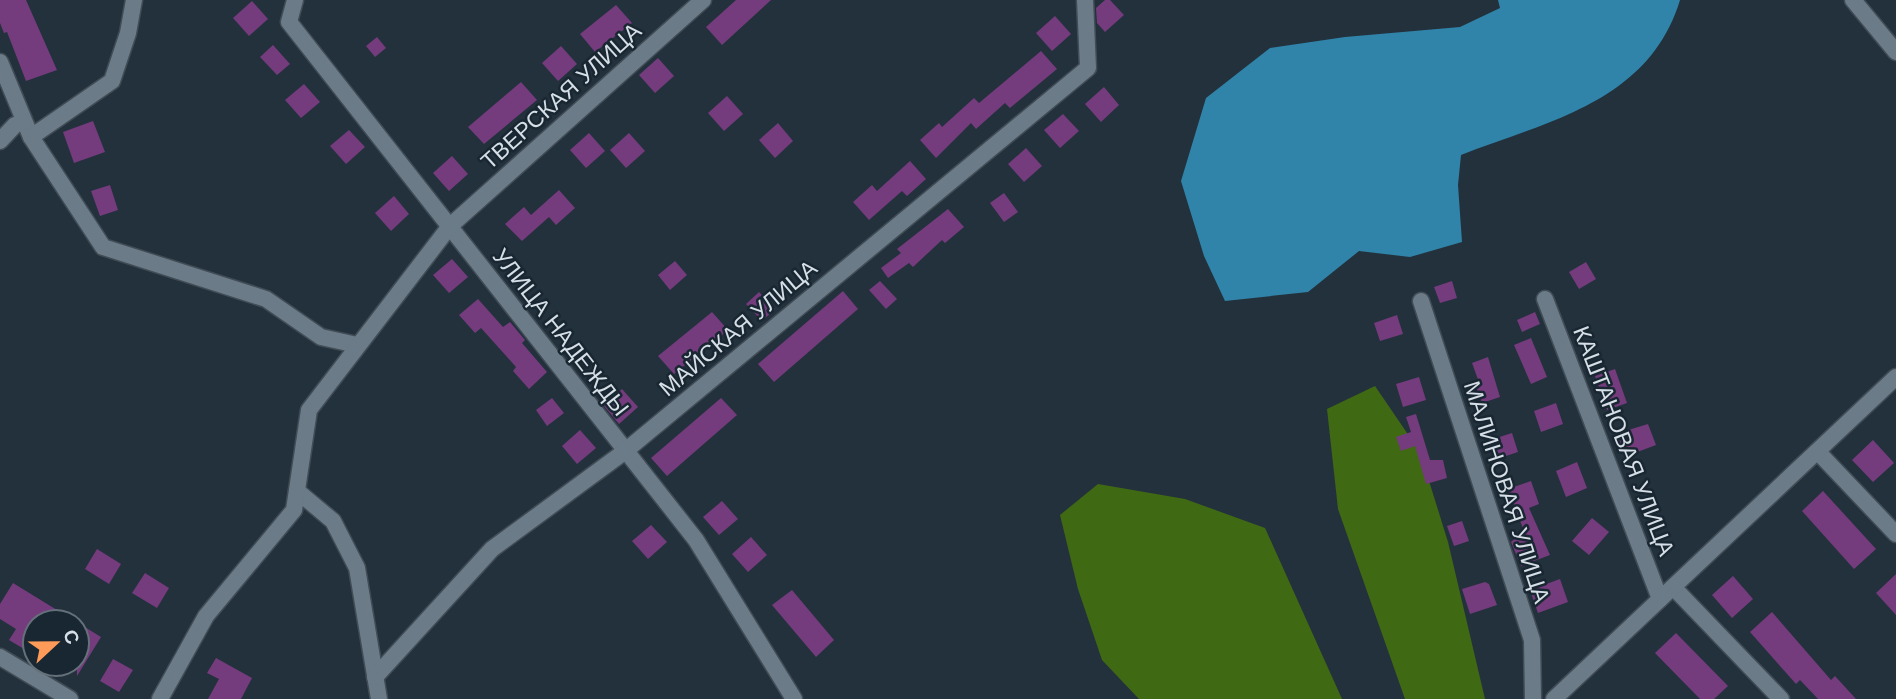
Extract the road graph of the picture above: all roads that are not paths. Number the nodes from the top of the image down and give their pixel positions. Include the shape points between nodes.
1 (134, 0) edge
2 (295, 0) edge
3 (703, 0) edge
4 (1085, 0) edge
5 (1853, 0) edge
6 (1896, 52) edge
7 (0, 62) edge
8 (18, 126) edge
9 (0, 141) edge
10 (450, 226) junction
11 (1545, 299) dead end
12 (1422, 301) dead end
13 (358, 345) junction
14 (1896, 377) edge
15 (624, 452) junction
16 (1818, 452) junction
17 (297, 491) junction
18 (1896, 534) edge
19 (1674, 589) junction
20 (1660, 600) junction
21 (0, 657) edge
22 (375, 677) junction
23 (70, 699) edge
24 (160, 699) edge
25 (379, 699) edge
26 (794, 699) edge
27 (1533, 699) edge
28 (1554, 699) edge
29 (1781, 699) edge

1 - 8 street via 112,81
2 - 10 street, УЛИЦА НАДЕЖДЫ via 289,22
3 - 10 street, ТВЕРСКАЯ УЛИЦА
4 - 15 street, МАЙСКАЯ УЛИЦА via 1088,68
5 - 6 street
7 - 8 street
8 - 9 street
8 - 13 street via 103,247 266,299 321,337
10 - 13 street, ТВЕРСКАЯ УЛИЦА
10 - 15 street, УЛИЦА НАДЕЖДЫ
11 - 20 street, КАШТАНОВАЯ УЛИЦА
12 - 27 street, МАЛИНОВАЯ УЛИЦА via 1532,640
13 - 17 street, ТВЕРСКАЯ УЛИЦА via 309,410
14 - 16 street
15 - 22 street, МАЙСКАЯ УЛИЦА via 492,549
15 - 26 street, УЛИЦА НАДЕЖДЫ via 696,540
16 - 18 street
16 - 19 street
17 - 22 street via 333,521 357,568
17 - 24 street, ТВЕРСКАЯ УЛИЦА via 294,510 205,616
19 - 20 street
19 - 29 street
20 - 28 street
21 - 23 street
22 - 25 street

